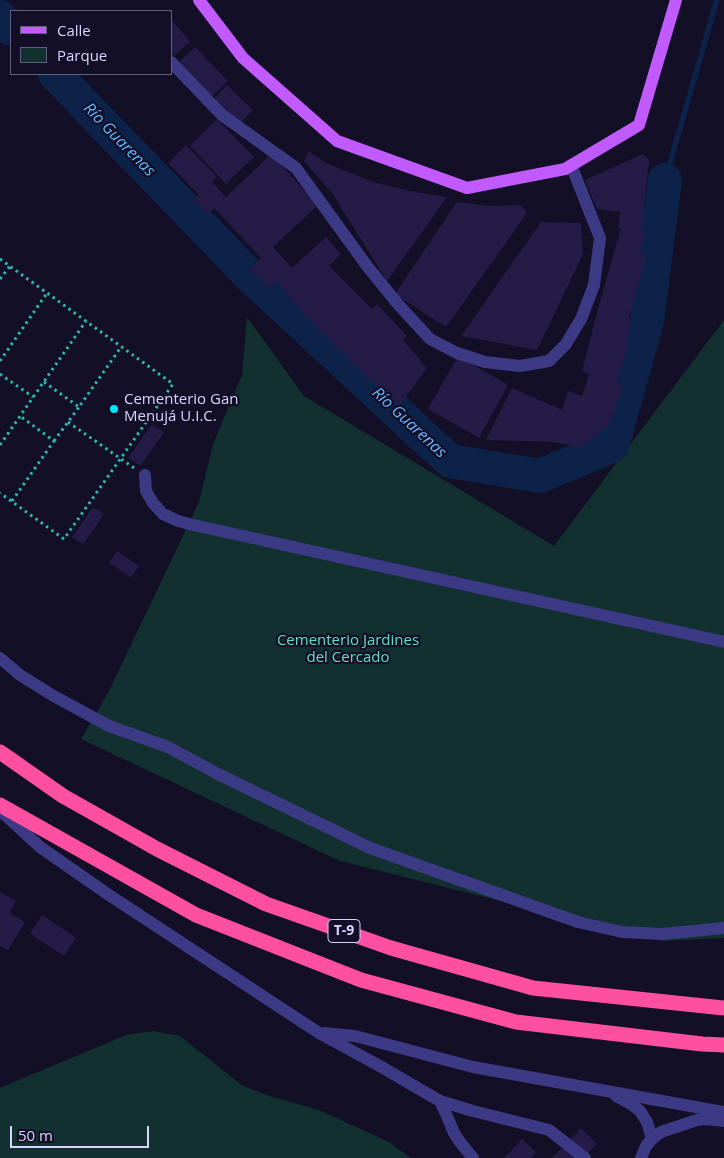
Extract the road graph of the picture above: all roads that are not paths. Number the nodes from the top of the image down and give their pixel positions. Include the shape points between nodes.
1 (199, 0) edge
2 (676, 0) edge
3 (172, 63) edge
4 (571, 165) junction
5 (145, 475) road end
6 (724, 642) edge
7 (0, 658) edge
8 (0, 752) edge
9 (0, 805) edge
10 (0, 810) edge
11 (724, 928) edge
12 (724, 1008) edge
13 (319, 1033) junction
14 (724, 1045) edge
15 (608, 1091) junction
16 (440, 1102) junction
17 (724, 1112) edge
18 (724, 1121) edge
19 (652, 1139) junction
20 (473, 1158) edge
21 (585, 1158) edge
22 (642, 1158) edge

1 - 4 main road via 243,58 337,141 467,188 565,169
2 - 4 main road via 639,125
3 - 4 street via 222,115 296,168 367,266 430,339 485,362 520,366 549,361 566,344 581,319 594,285 600,238
5 - 6 street via 146,491 153,503 178,521
7 - 11 street via 52,695 109,726 168,747 370,848 578,922 622,932 662,934
8 - 12 highway, T-9 via 63,796 157,849 266,904 391,948 533,988
9 - 14 highway, T-9 via 196,915 361,980 516,1022
10 - 13 street via 40,847
13 - 15 street via 355,1036 474,1067
13 - 16 street
15 - 17 street
15 - 19 street via 640,1111 648,1122
16 - 20 street via 454,1133
16 - 21 street via 549,1130
18 - 19 street via 697,1120 661,1132
19 - 22 street

